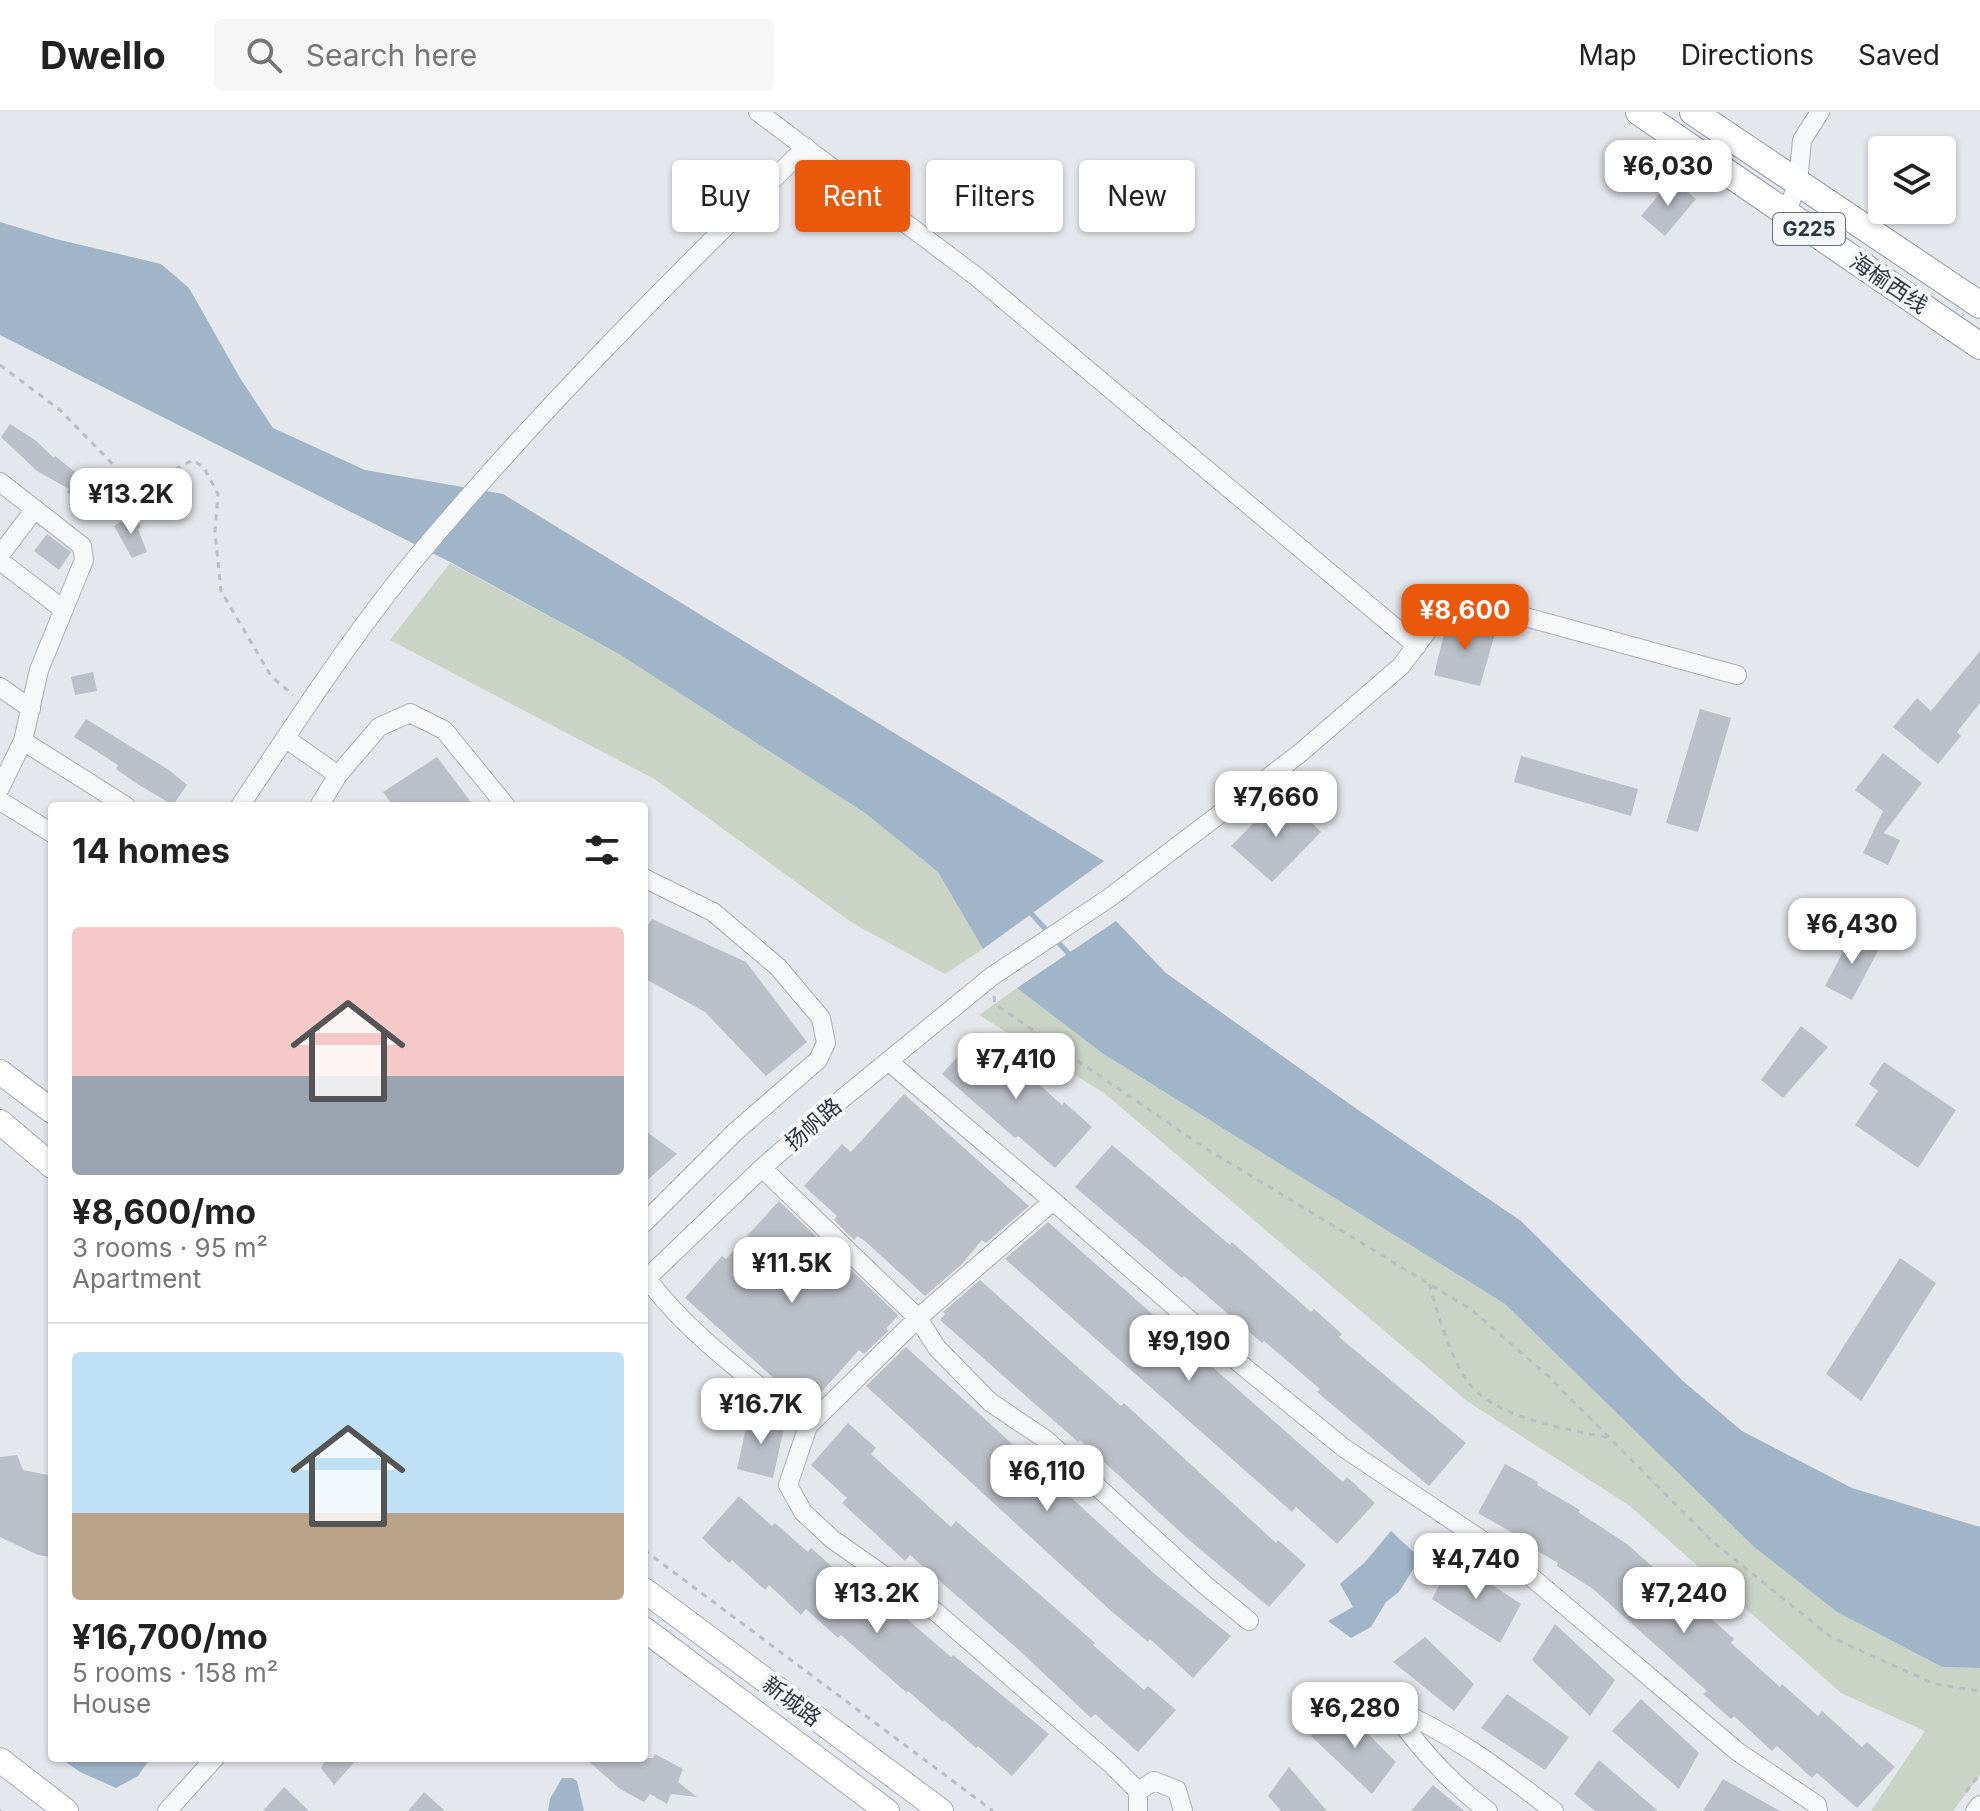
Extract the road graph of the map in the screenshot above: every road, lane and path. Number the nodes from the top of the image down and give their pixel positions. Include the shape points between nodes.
1 (758, 112) edge
2 (1639, 112) edge
3 (1693, 112) edge
4 (1820, 112) edge
5 (806, 147) junction
6 (1798, 183) junction
7 (1786, 213) junction
8 (1980, 305) edge
9 (1980, 346) edge
10 (0, 365) edge
11 (0, 482) edge
12 (35, 509) junction
13 (0, 555) edge
14 (0, 561) edge
15 (64, 610) junction
16 (1417, 646) junction
17 (1737, 675) dead end
18 (0, 687) edge
19 (306, 707) junction
20 (31, 709) junction
21 (285, 738) junction
22 (23, 741) junction
23 (338, 775) junction
24 (0, 788) edge
25 (0, 801) edge
26 (120, 802) edge
27 (243, 802) edge
28 (321, 802) edge
29 (503, 802) edge
30 (48, 831) edge
31 (648, 880) edge
32 (991, 977) junction
33 (888, 1061) junction
34 (0, 1072) edge
35 (48, 1108) edge
36 (0, 1122) edge
37 (48, 1163) edge
38 (762, 1168) junction
39 (1053, 1201) junction
40 (648, 1219) edge
41 (648, 1276) edge
42 (648, 1282) edge
43 (1429, 1284) junction
44 (918, 1318) junction
45 (808, 1426) junction
46 (1612, 1439) junction
47 (648, 1553) edge
48 (648, 1593) edge
49 (1249, 1621) dead end
50 (648, 1632) edge
51 (1980, 1691) edge
52 (0, 1760) edge
53 (211, 1762) edge
54 (1138, 1791) junction
55 (1980, 1805) edge
56 (66, 1811) edge
57 (167, 1811) edge
58 (887, 1811) edge
59 (941, 1811) edge
60 (993, 1811) edge
61 (1138, 1811) edge
62 (1183, 1811) edge
63 (1488, 1811) edge
64 (1554, 1811) edge
65 (1818, 1811) edge
66 (1975, 1811) edge

1 - 5 street
2 - 7 highway, 海榆西线 / G225
3 - 6 highway, 海榆西线 / G225
4 - 6 street via 1802,140
5 - 16 street via 977,277
5 - 19 street via 678,273 490,474 410,566
6 - 7 street
6 - 8 highway, 海榆西线 / G225
7 - 9 highway, 海榆西线 / G225
10 - 19 path via 60,410 137,489 193,460 204,468 218,494 215,532 221,591 271,676
11 - 12 street
12 - 13 street
12 - 15 street via 82,546 84,560
14 - 15 street
15 - 20 street via 39,670
16 - 17 street, 扬帆路 via 1445,607 1474,603
16 - 32 street, 扬帆路 via 1299,754 1109,898
18 - 20 street
19 - 21 street
20 - 22 street
21 - 23 street
21 - 27 street
22 - 24 street
22 - 26 street
23 - 28 street
23 - 29 street via 379,727 410,713 444,730
25 - 30 street
31 - 40 street via 713,912 778,967 821,1018 826,1043 818,1060 735,1132
32 - 33 street, 扬帆路
32 - 43 path via 995,1004 1202,1146
33 - 38 street, 扬帆路
33 - 39 street
34 - 35 main road
36 - 37 main road
38 - 41 street, 扬帆路
38 - 44 street
39 - 44 street
39 - 65 street via 1344,1448 1510,1559 1738,1752 1817,1805
42 - 45 street via 732,1364
43 - 46 path via 1472,1310
43 - 46 path via 1468,1382 1503,1410
44 - 45 street
44 - 49 street via 937,1348 990,1402 1045,1439
45 - 54 street via 788,1485 803,1512 832,1539 946,1620
46 - 51 path via 1713,1542 1831,1637 1934,1684
47 - 60 path
48 - 59 main road, 新城路
50 - 58 main road, 新城路
52 - 56 main road
53 - 57 street
54 - 61 street
54 - 62 street via 1154,1781 1177,1790
55 - 66 street
63 - 64 street via 1411,1737 1391,1708 1487,1760

